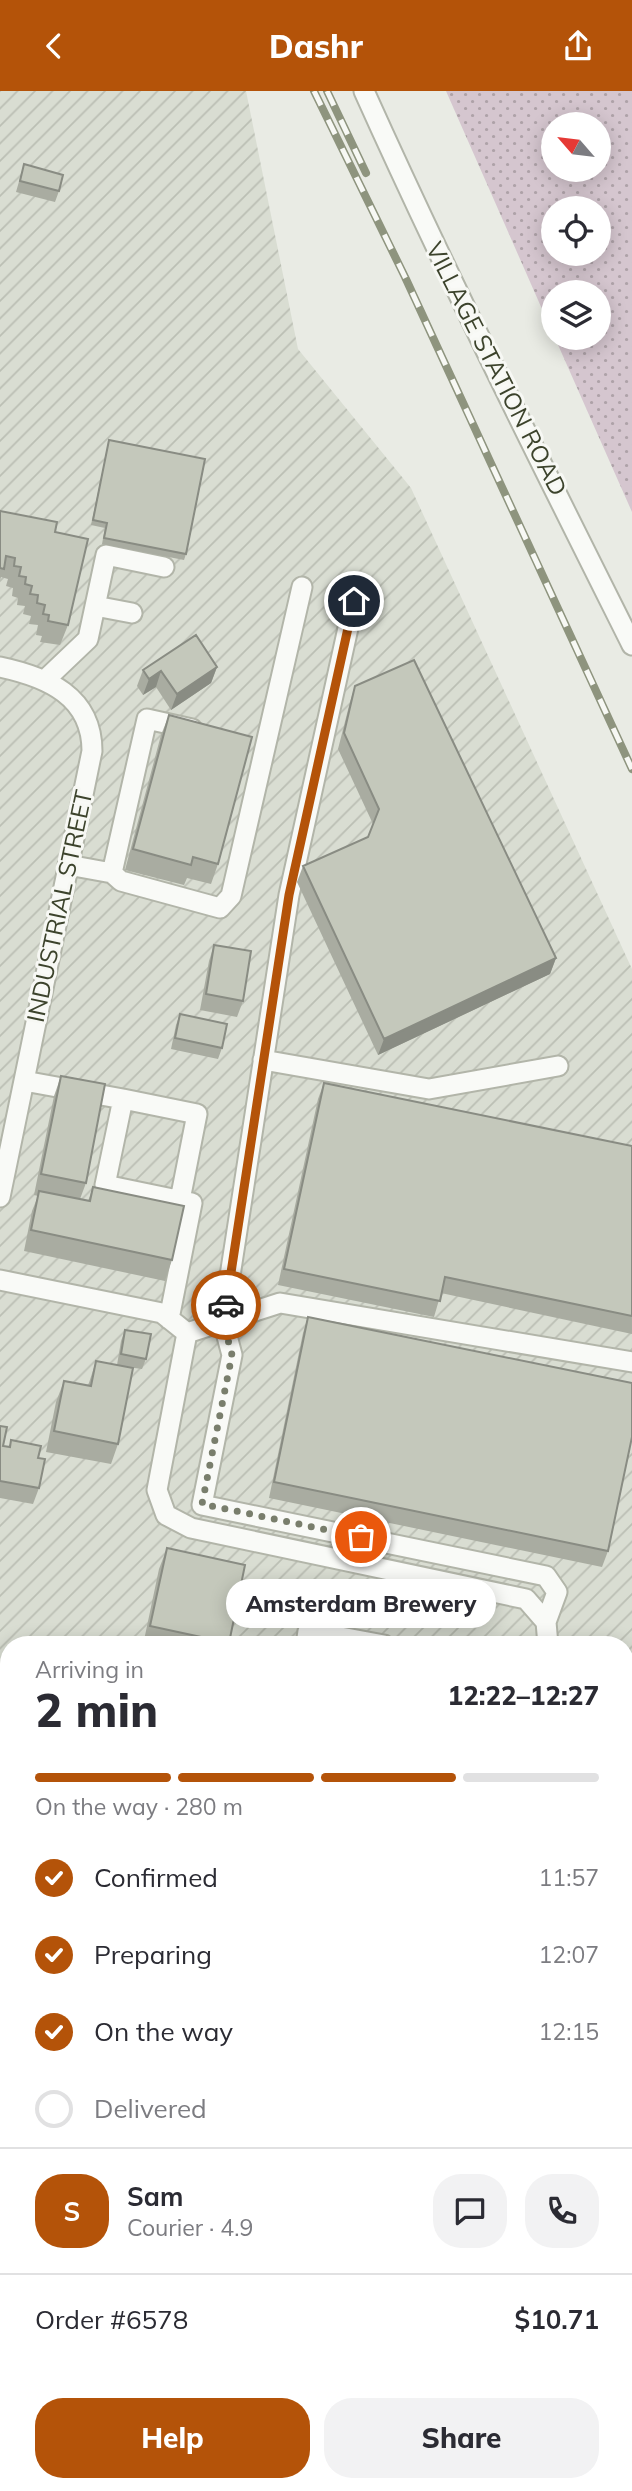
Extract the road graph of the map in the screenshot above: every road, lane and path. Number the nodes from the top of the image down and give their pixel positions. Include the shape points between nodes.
1 (364, 91) edge
2 (164, 567) dead end
3 (302, 587) dead end
4 (354, 601) dead end
5 (95, 606) junction
6 (132, 614) dead end
7 (632, 645) edge
8 (0, 667) edge
9 (45, 680) junction
10 (214, 734) edge
11 (241, 740) edge
12 (268, 746) junction
13 (68, 865) junction
14 (112, 873) junction
15 (263, 1060) junction
16 (558, 1066) dead end
17 (24, 1081) junction
18 (123, 1099) junction
19 (7, 1131) edge
20 (0, 1197) edge
21 (180, 1200) junction
22 (0, 1280) edge
23 (169, 1319) junction
24 (223, 1321) junction
25 (187, 1333) junction
26 (632, 1362) edge
27 (547, 1622) junction
28 (307, 1636) edge
29 (335, 1636) edge
30 (548, 1636) edge

1 - 7 street, VILLAGE STATION ROAD via 467,315
2 - 5 street via 106,555
3 - 12 street
4 - 15 street via 289,895
5 - 6 street
5 - 9 street via 88,639
8 - 9 street, INDUSTRIAL STREET
9 - 13 street, INDUSTRIAL STREET via 79,704 92,738
10 - 14 street via 147,719
11 - 12 street
12 - 14 street via 231,896 220,908 121,881
13 - 14 street
13 - 17 street, INDUSTRIAL STREET
15 - 16 street via 429,1089
15 - 24 street
17 - 18 street
17 - 19 street, INDUSTRIAL STREET
18 - 21 street via 197,1114
18 - 21 street via 105,1185
19 - 20 street, INDUSTRIAL STREET
21 - 23 street via 192,1202
22 - 23 street via 162,1313
23 - 25 street
24 - 25 street
24 - 26 street via 280,1303
24 - 27 street via 232,1355 202,1504 546,1576 556,1592
25 - 27 street via 157,1490 166,1515 191,1528 526,1599
27 - 30 street
28 - 29 street via 308,1631

